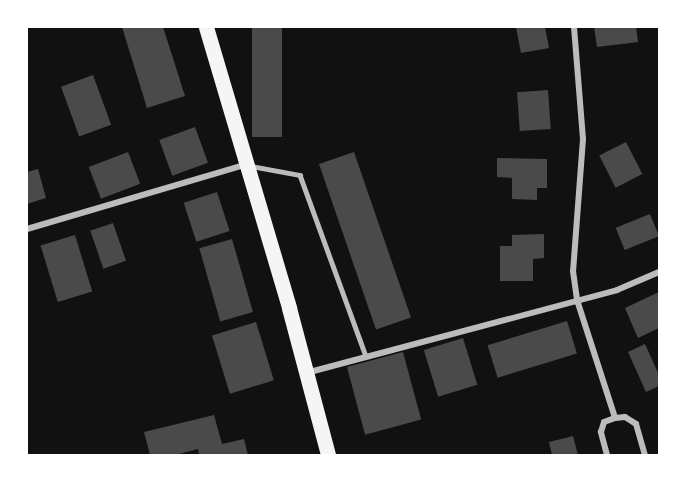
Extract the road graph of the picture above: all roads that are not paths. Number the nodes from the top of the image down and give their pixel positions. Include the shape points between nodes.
1 (206, 27) edge
2 (574, 27) edge
3 (246, 165) junction
4 (27, 229) edge
5 (659, 272) edge
6 (577, 300) junction
7 (366, 356) junction
8 (306, 374) junction
9 (615, 418) junction
10 (328, 455) edge
11 (607, 455) edge
12 (645, 455) edge

1 - 3 main road
2 - 6 street via 583,140 573,271
3 - 4 street
3 - 7 lane via 300,174
3 - 8 main road
5 - 6 street via 617,290
6 - 7 street
6 - 9 street
7 - 8 street
8 - 10 main road
9 - 11 street via 604,422 601,432
9 - 12 street via 625,417 636,424

